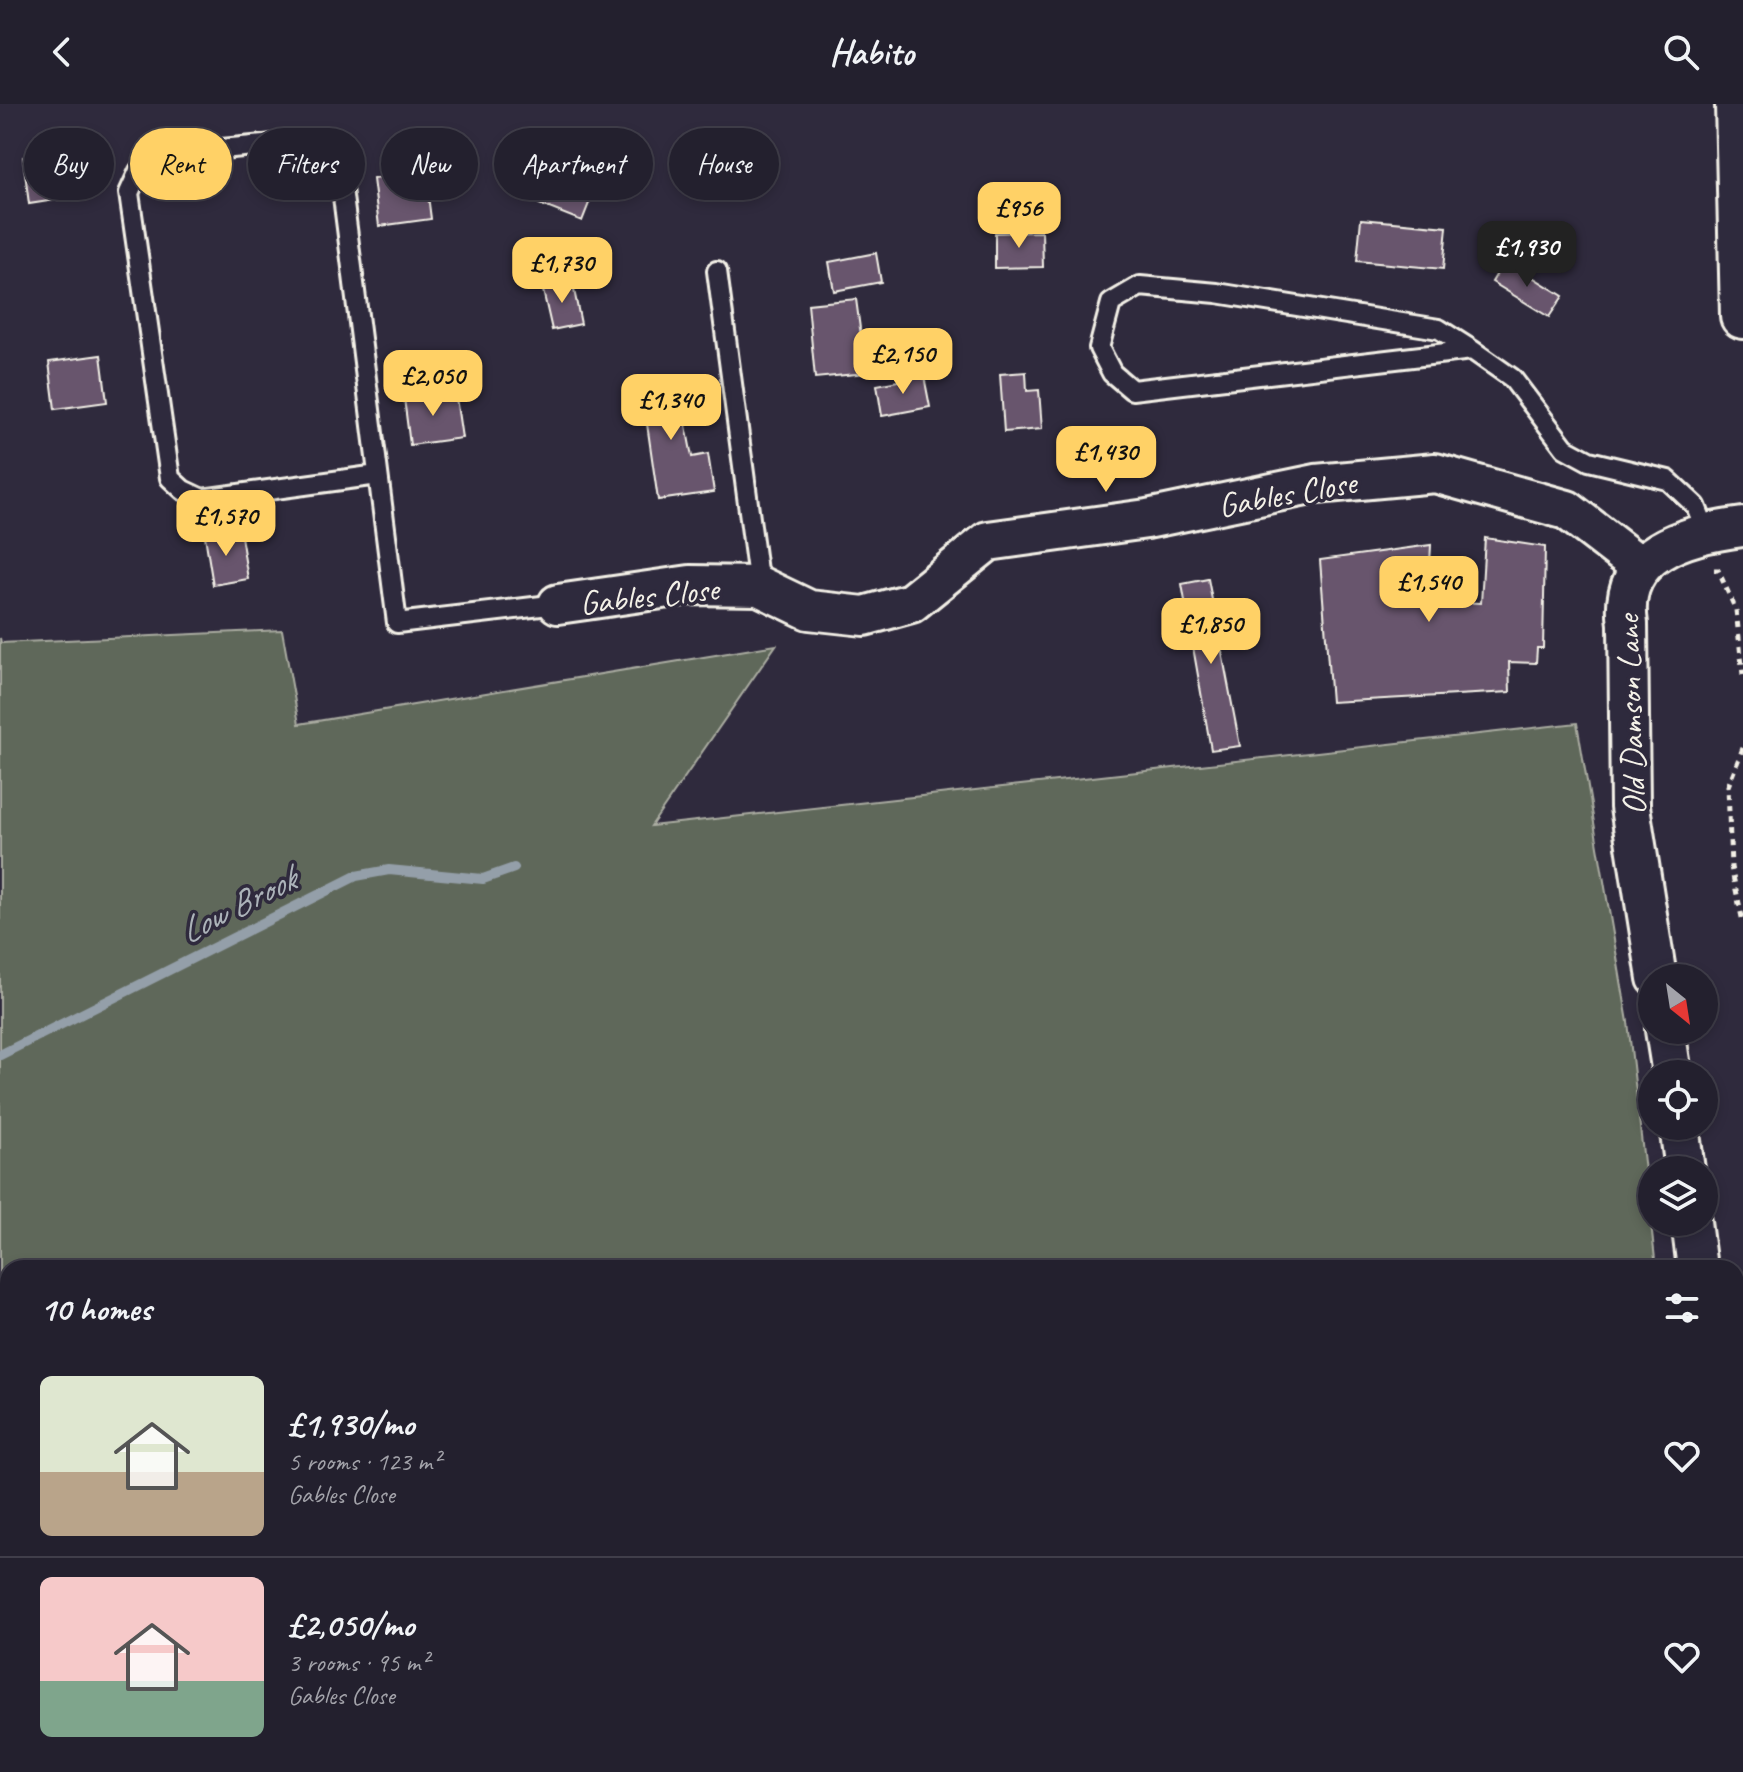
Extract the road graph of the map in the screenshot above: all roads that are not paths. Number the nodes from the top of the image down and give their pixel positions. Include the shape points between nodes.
1 (1738, 104) edge
2 (717, 271) dead end
3 (1743, 316) edge
4 (1472, 350) junction
5 (378, 475) junction
6 (1725, 529) edge
7 (1652, 558) junction
8 (759, 586) junction
9 (558, 604) joint
10 (1655, 964) edge
11 (1693, 1236) edge
12 (1696, 1260) edge

1 - 3 street
2 - 8 lane
4 - 4 lane via 1132,390 1112,373 1099,348 1111,303 1140,286 1217,293 1439,329
4 - 6 lane via 1512,378 1565,448 1589,461 1668,480
5 - 5 lane via 338,157 328,144 305,141 159,155 139,171 129,193 170,478 202,499
5 - 9 lane via 397,623
6 - 7 street via 1681,539
7 - 8 street, Gables Close via 1567,510 1435,473 1316,484 1147,519 988,541 911,603 864,616 809,610
7 - 10 street, Old Damson Lane via 1631,580 1625,604 1630,807
8 - 9 street, Gables Close via 690,585
11 - 12 street

